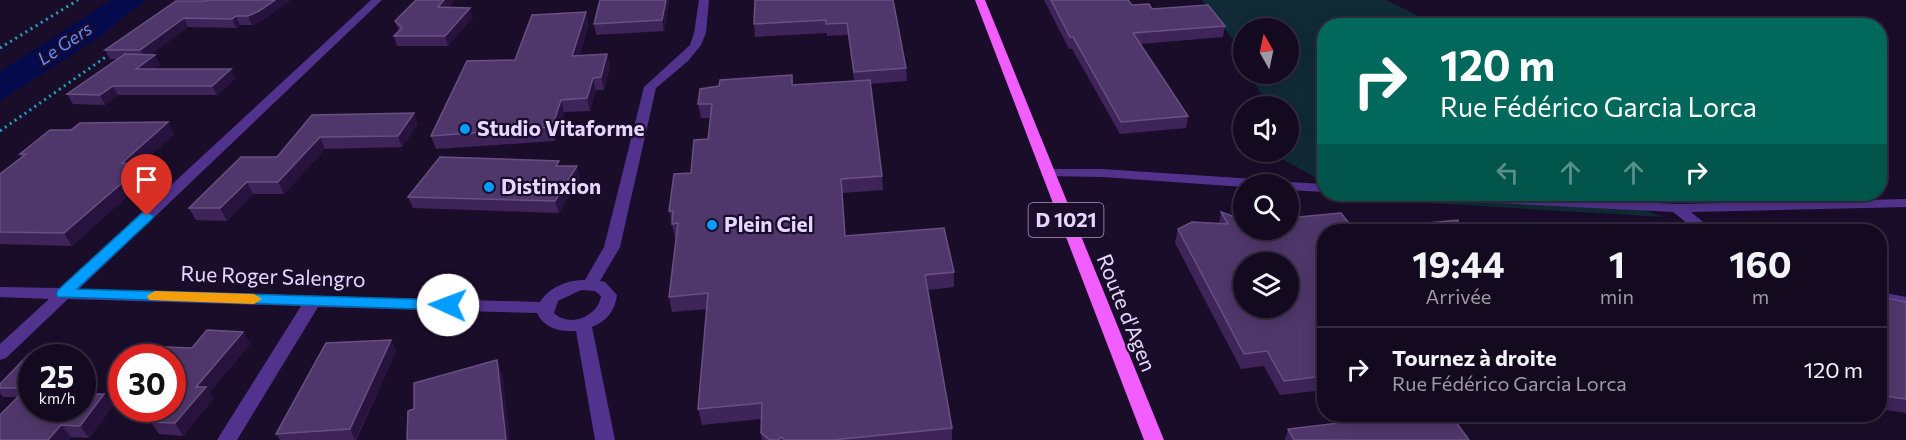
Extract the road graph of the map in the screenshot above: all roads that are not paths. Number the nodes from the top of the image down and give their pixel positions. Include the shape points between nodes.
1 (377, 0) edge
2 (704, 0) edge
3 (980, 0) edge
4 (1048, 173) junction
5 (1233, 181) edge
6 (1299, 187) edge
7 (1317, 188) edge
8 (1538, 201) edge
9 (1906, 203) edge
10 (1677, 208) junction
11 (1697, 224) edge
12 (590, 285) junction
13 (0, 292) edge
14 (63, 294) junction
15 (1887, 299) edge
16 (313, 301) junction
17 (1906, 303) edge
18 (545, 308) junction
19 (583, 324) junction
20 (0, 354) edge
21 (227, 440) edge
22 (605, 440) edge
23 (1154, 440) edge

1 - 14 street
2 - 12 street via 700,35 694,49 657,78 647,93 612,248
3 - 4 main road, Route d'Agen / D 1021
4 - 5 street via 1102,172
4 - 23 main road, Route d'Agen / D 1021
6 - 7 street
8 - 10 street
9 - 10 street
10 - 11 street
12 - 18 street via 561,290
12 - 19 street via 605,290 610,302 601,315
13 - 14 street, Rue Roger Salengro
14 - 16 street, Rue Roger Salengro
14 - 20 street
15 - 17 street
16 - 18 street, Rue Roger Salengro
16 - 21 street
18 - 19 street via 545,314 554,323
19 - 22 street

